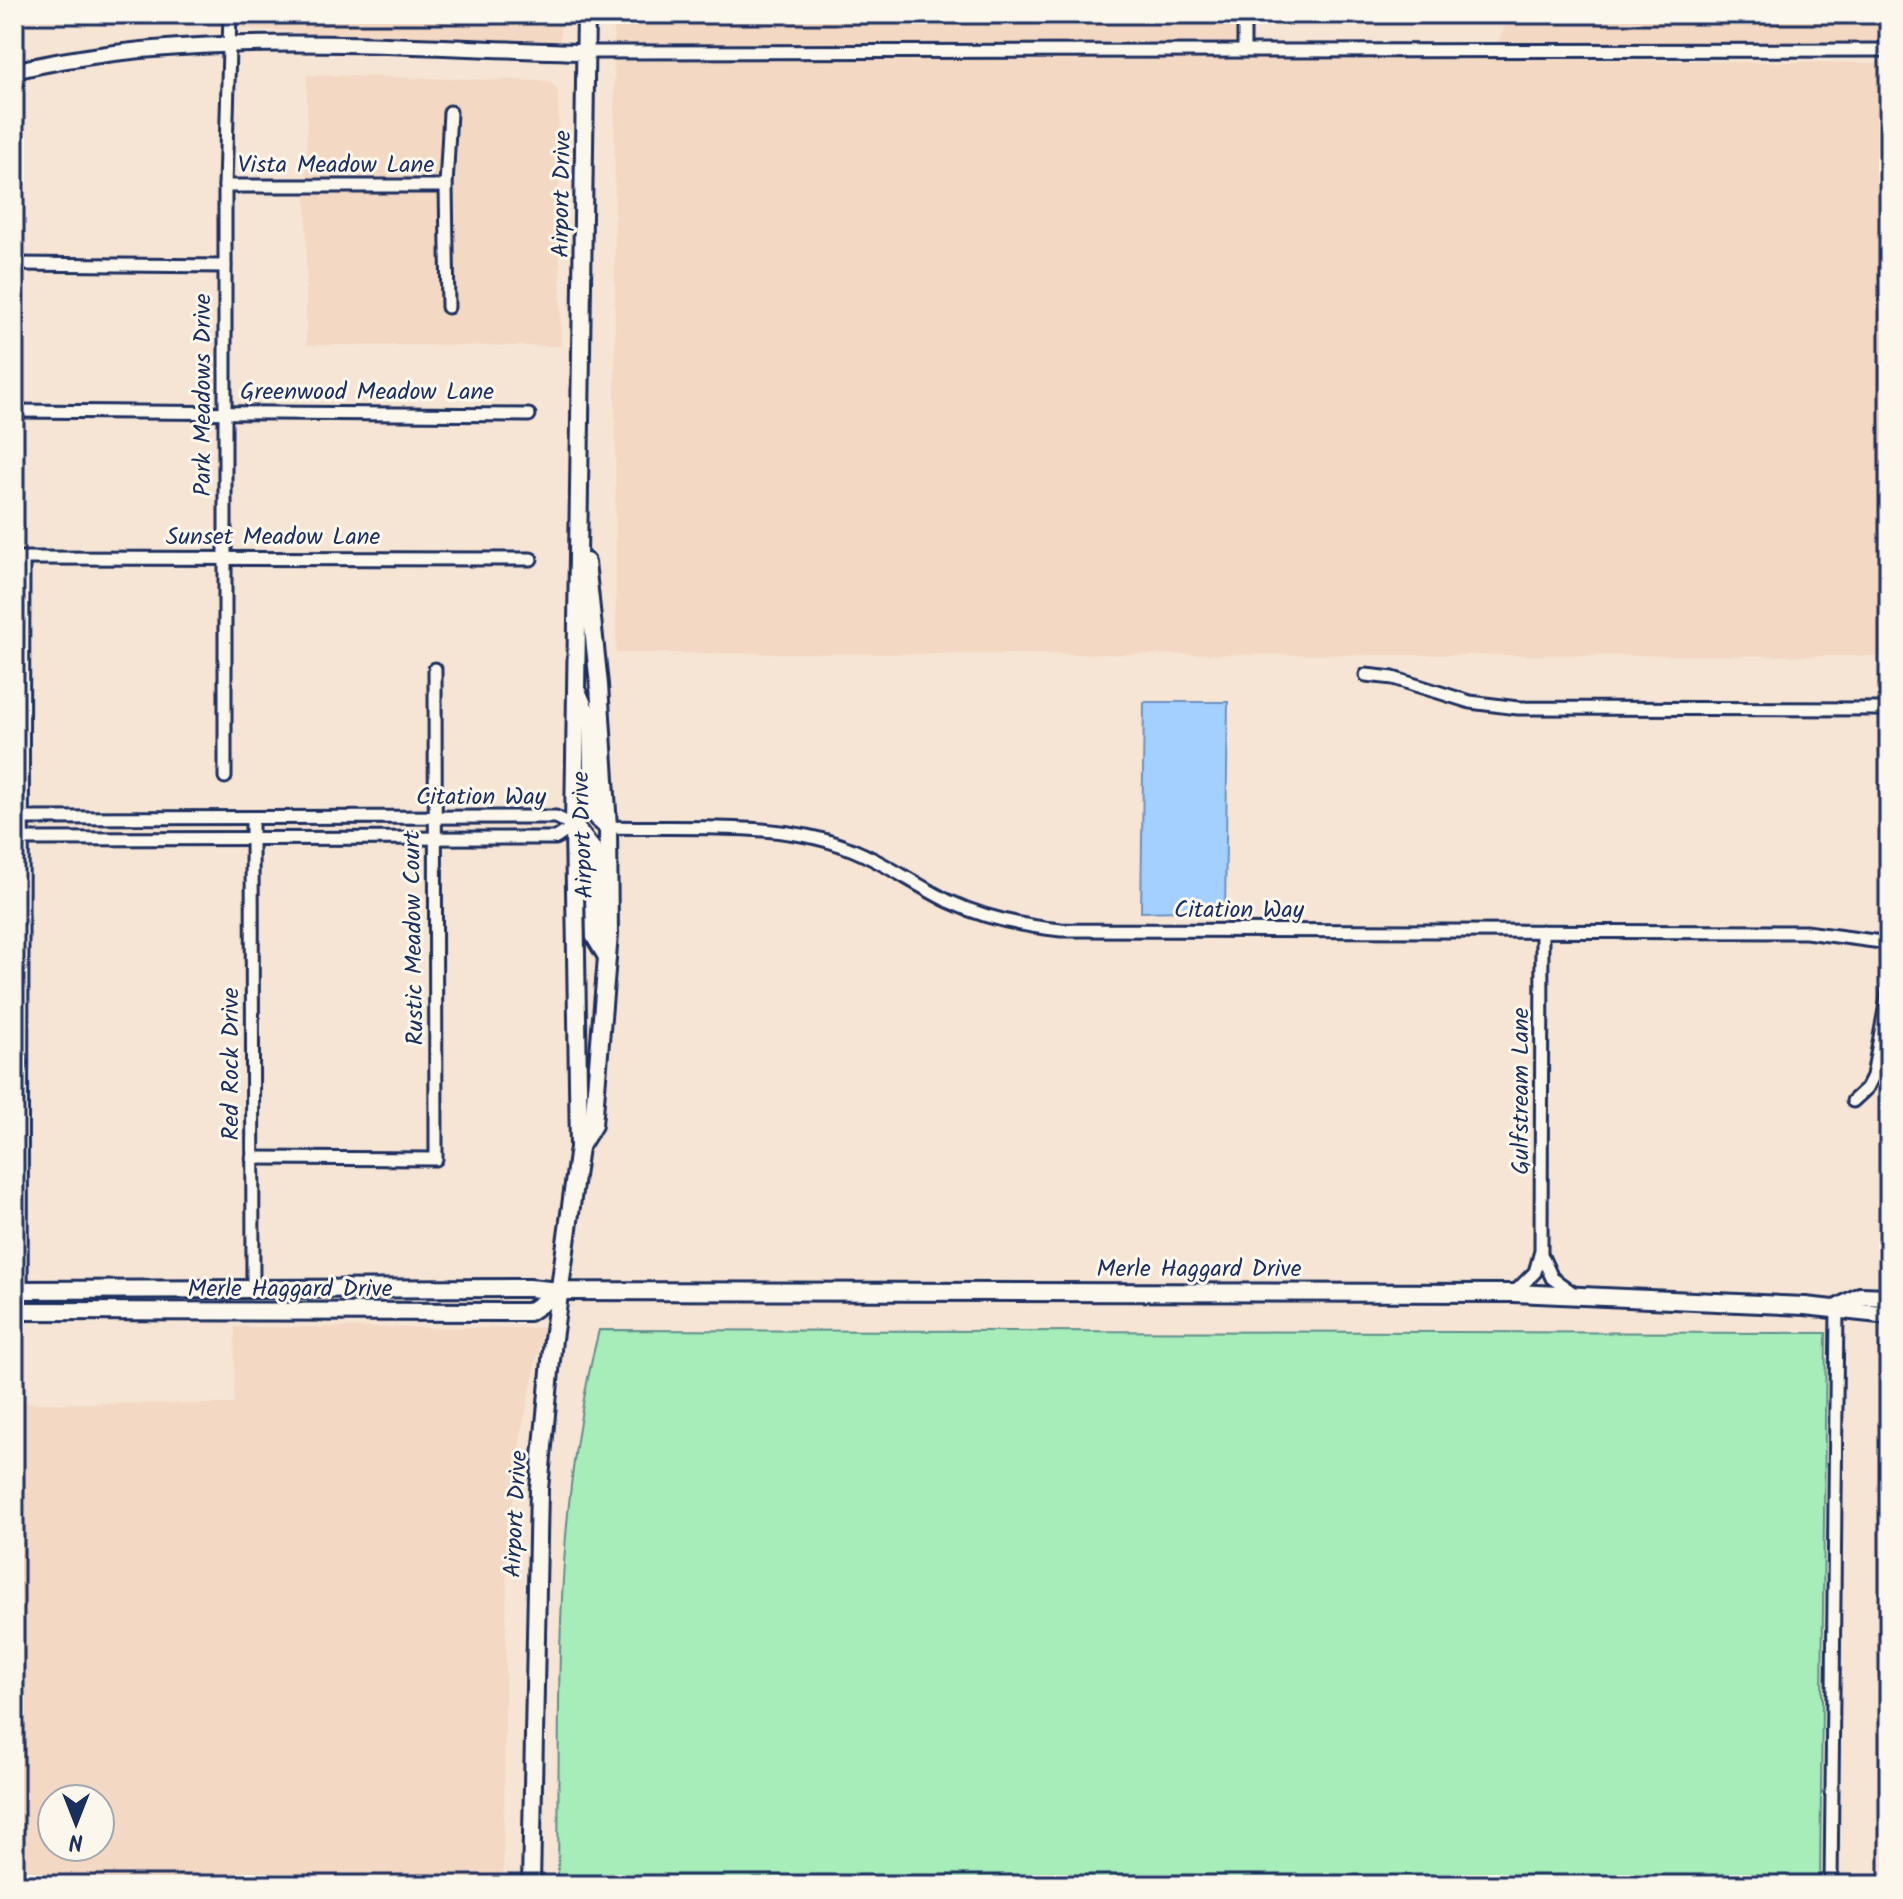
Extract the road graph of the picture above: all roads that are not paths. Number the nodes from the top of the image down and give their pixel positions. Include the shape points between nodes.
1 (230, 14) edge
2 (586, 14) edge
3 (1244, 14) edge
4 (230, 44) junction
5 (1244, 48) junction
6 (1889, 50) edge
7 (587, 52) junction
8 (14, 71) edge
9 (450, 112) dead end
10 (225, 186) junction
11 (446, 186) junction
12 (14, 264) edge
13 (225, 266) junction
14 (448, 307) dead end
15 (14, 411) edge
16 (225, 412) junction
17 (529, 415) dead end
18 (579, 519) junction
19 (18, 558) edge
20 (223, 558) junction
21 (531, 559) dead end
22 (435, 669) dead end
23 (1366, 675) dead end
24 (576, 689) junction
25 (1889, 709) edge
26 (19, 752) edge
27 (225, 777) dead end
28 (434, 817) junction
29 (23, 818) junction
30 (252, 818) junction
31 (574, 826) junction
32 (608, 827) junction
33 (252, 838) junction
34 (434, 838) junction
35 (23, 839) junction
36 (1542, 931) junction
37 (1889, 943) edge
38 (607, 957) junction
39 (1889, 987) edge
40 (1853, 1101) dead end
41 (579, 1147) junction
42 (19, 1154) edge
43 (252, 1158) junction
44 (1541, 1251) junction
45 (253, 1289) junction
46 (18, 1290) edge
47 (560, 1291) junction
48 (1514, 1293) junction
49 (1586, 1296) junction
50 (1889, 1297) edge
51 (1837, 1308) junction
52 (18, 1311) edge
53 (1889, 1315) edge
54 (531, 1885) edge
55 (1831, 1885) edge

1 - 4 street, Park Meadows Drive
2 - 7 main road, Airport Drive
3 - 5 street
4 - 7 street
4 - 8 street via 116,53
4 - 10 street, Park Meadows Drive
5 - 6 street
5 - 7 street
7 - 18 main road, Airport Drive
9 - 11 street
10 - 11 street, Vista Meadow Lane
10 - 13 street, Park Meadows Drive
11 - 14 street
12 - 13 street
13 - 16 street, Park Meadows Drive
15 - 16 street, Greenwood Meadow Lane
16 - 17 street, Greenwood Meadow Lane
16 - 20 street, Park Meadows Drive
18 - 24 main road, Airport Drive
18 - 32 main road, Airport Drive via 591,594
19 - 20 street, Sunset Meadow Lane
19 - 26 street
20 - 21 street, Sunset Meadow Lane
20 - 27 street, Park Meadows Drive
22 - 28 street, Rustic Meadow Court
23 - 25 street via 1470,702 1518,708
24 - 31 main road, Airport Drive
24 - 32 main road via 591,723 593,807
26 - 29 street
28 - 30 street, Citation Way
28 - 31 street, Citation Way via 556,817
28 - 34 street, Rustic Meadow Court
29 - 30 street, Citation Way
29 - 35 street
30 - 33 street, Red Rock Drive
31 - 34 street, Citation Way via 556,838
31 - 38 main road via 593,850 595,937
31 - 41 main road, Airport Drive
32 - 36 street, Citation Way via 817,838 879,861 966,909 1061,930
32 - 38 main road, Airport Drive
33 - 34 street, Citation Way
33 - 35 street, Citation Way
33 - 43 street, Red Rock Drive
34 - 43 street, Rustic Meadow Court via 436,1159
35 - 42 street
36 - 37 street, Citation Way via 1806,932
36 - 44 street, Gulfstream Lane
38 - 41 main road, Airport Drive via 593,1125
39 - 40 street via 1873,1076
41 - 47 main road, Airport Drive
42 - 46 street
43 - 45 street, Red Rock Drive
44 - 48 street, Gulfstream Lane via 1535,1272
44 - 49 street, Gulfstream Lane via 1558,1284
45 - 46 main road, Merle Haggard Drive
45 - 47 main road, Merle Haggard Drive
46 - 52 street
47 - 48 main road, Merle Haggard Drive
47 - 52 main road, Merle Haggard Drive via 529,1312
47 - 54 main road, Airport Drive via 536,1540
48 - 49 main road, Merle Haggard Drive
49 - 51 main road, Merle Haggard Drive
50 - 51 main road, Merle Haggard Drive via 1860,1296
51 - 53 main road, Merle Haggard Drive
51 - 55 street

